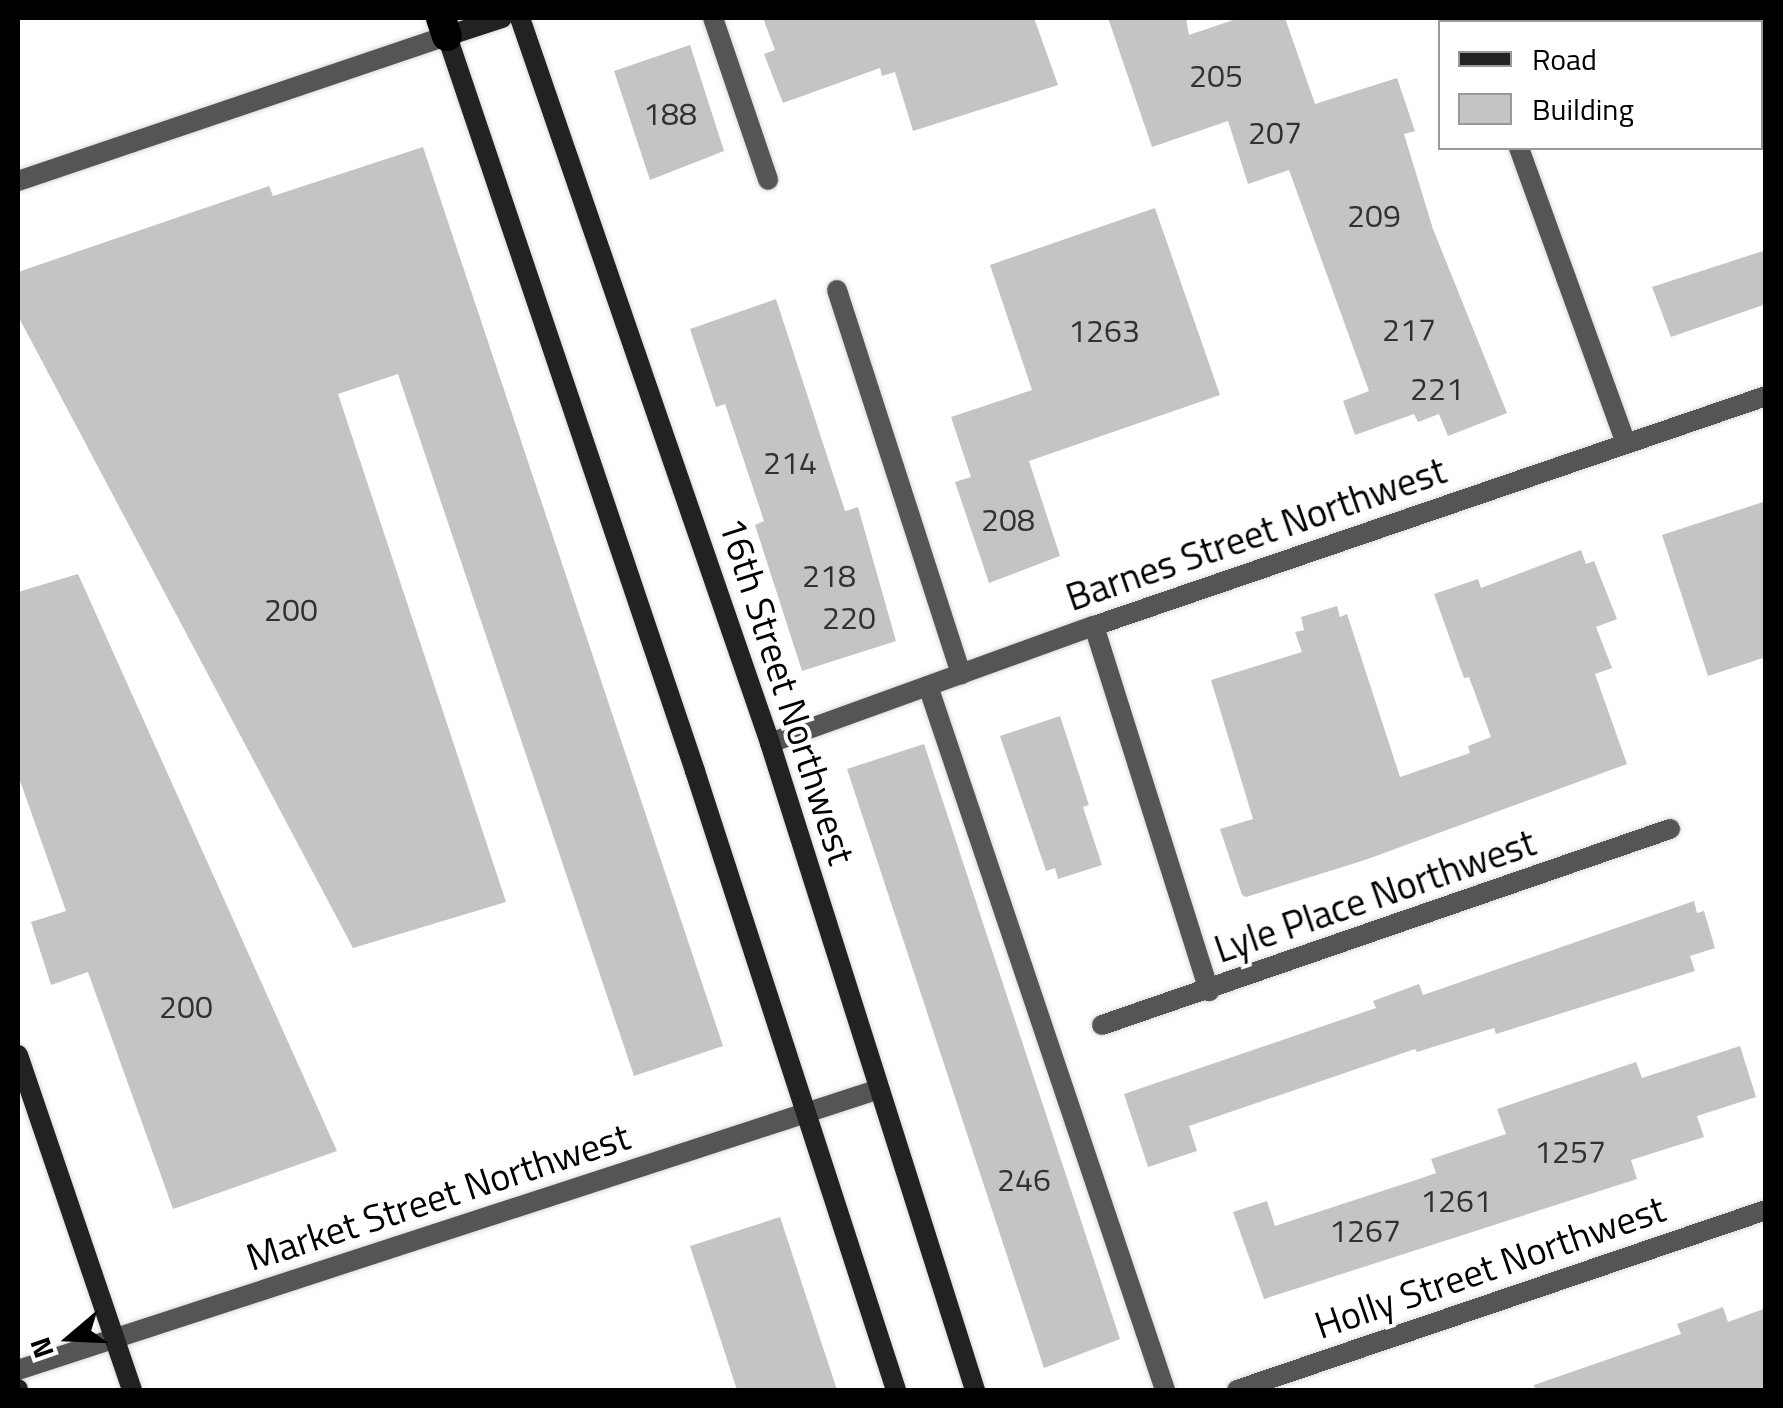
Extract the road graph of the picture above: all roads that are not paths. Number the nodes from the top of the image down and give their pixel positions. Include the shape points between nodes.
1 (502, 18) edge
2 (520, 18) edge
3 (713, 18) edge
4 (444, 27) edge
5 (1520, 150) edge
6 (768, 180) dead end
7 (18, 181) edge
8 (838, 290) dead end
9 (1766, 396) edge
10 (1626, 443) junction
11 (1094, 626) junction
12 (961, 674) junction
13 (928, 686) junction
14 (770, 744) junction
15 (1670, 829) dead end
16 (1209, 992) junction
17 (1102, 1025) dead end
18 (18, 1056) edge
19 (879, 1088) junction
20 (806, 1114) junction
21 (1766, 1210) edge
22 (116, 1339) junction
23 (18, 1370) edge
24 (132, 1390) edge
25 (896, 1390) edge
26 (975, 1390) edge
27 (1165, 1390) edge
28 (1237, 1390) edge

1 - 4 street
2 - 14 street, 16th Street Northwest
3 - 6 street
4 - 7 street
4 - 20 street
5 - 10 street
8 - 12 street
9 - 10 street, Barnes Street Northwest
10 - 11 street, Barnes Street Northwest
11 - 12 street, Barnes Street Northwest
11 - 16 street
12 - 13 street, Barnes Street Northwest
13 - 14 street, Barnes Street Northwest
13 - 27 street
14 - 19 street, 16th Street Northwest
15 - 16 street, Lyle Place Northwest
16 - 17 street, Lyle Place Northwest
18 - 22 street
19 - 20 street, Market Street Northwest
19 - 26 street, 16th Street Northwest
20 - 22 street, Market Street Northwest
20 - 25 street
21 - 28 street, Holly Street Northwest
22 - 23 street, Market Street Northwest
22 - 24 street

